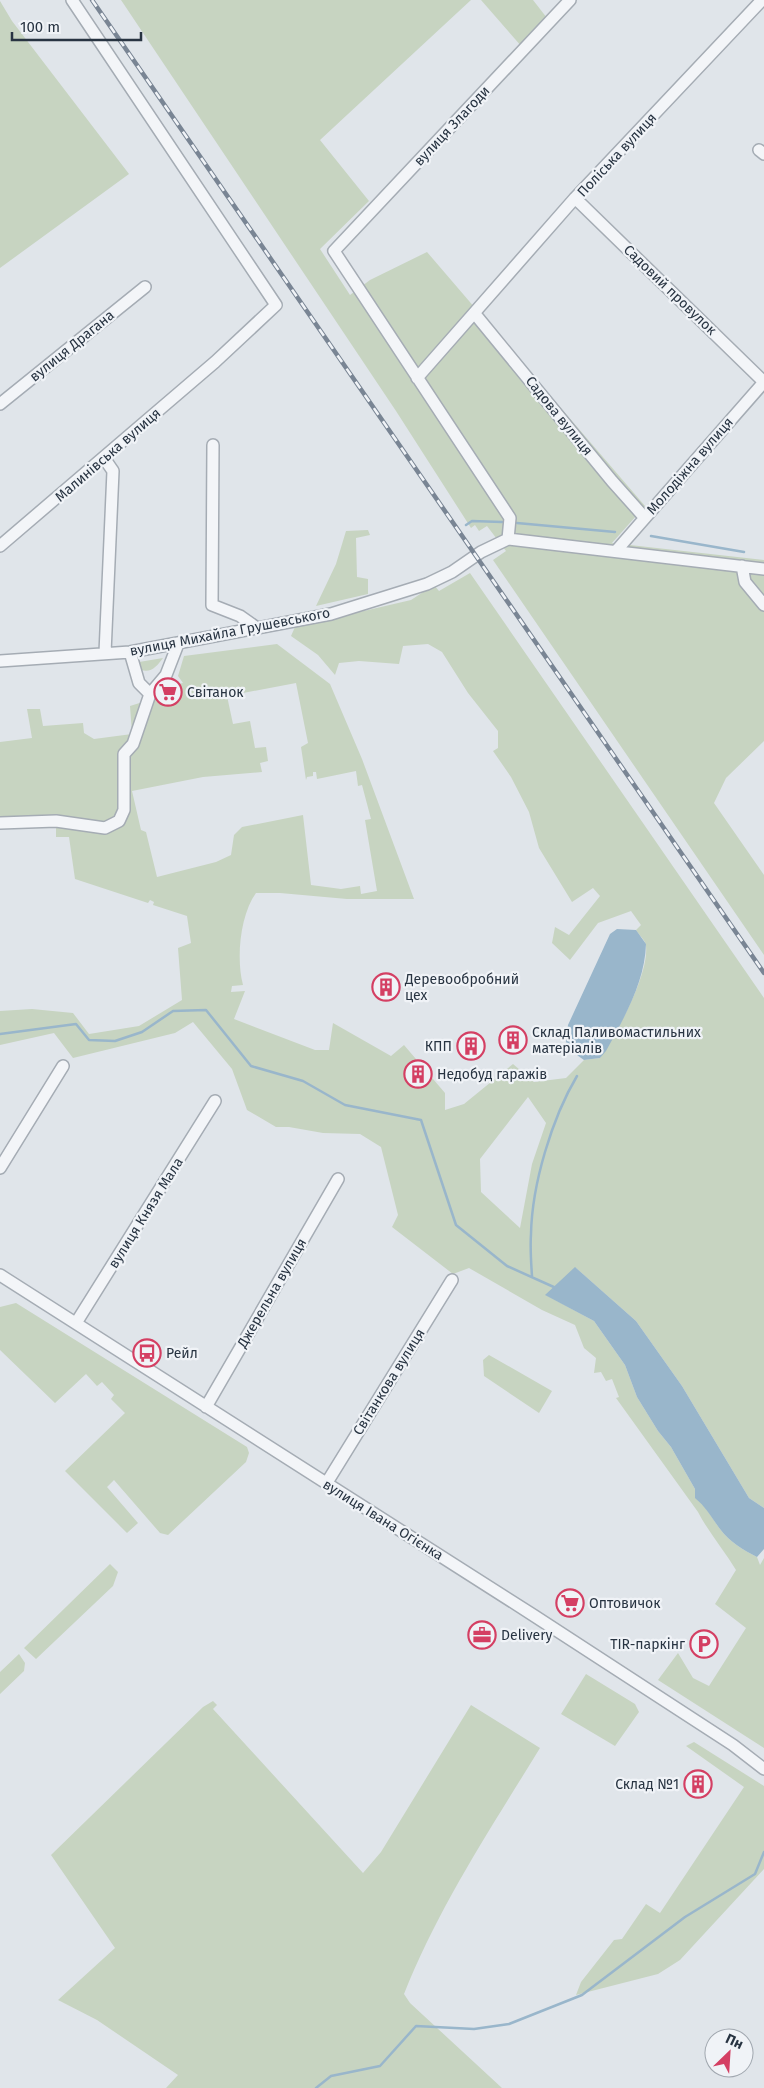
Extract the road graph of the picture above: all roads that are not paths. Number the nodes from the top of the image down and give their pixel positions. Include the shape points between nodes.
1 (72, 0) edge
2 (570, 0) edge
3 (762, 0) edge
4 (575, 198) junction
5 (145, 287) dead end
6 (475, 314) junction
7 (417, 378) junction
8 (764, 382) edge
9 (0, 404) edge
10 (213, 445) dead end
11 (104, 458) junction
12 (645, 518) junction
13 (508, 539) junction
14 (0, 546) edge
15 (616, 551) junction
16 (742, 566) junction
17 (764, 569) edge
18 (764, 605) edge
19 (257, 628) junction
20 (178, 644) junction
21 (130, 652) junction
22 (105, 653) junction
23 (0, 661) edge
24 (150, 694) junction
25 (0, 823) edge
26 (63, 1066) dead end
27 (215, 1101) dead end
28 (0, 1168) edge
29 (338, 1179) dead end
30 (0, 1275) edge
31 (452, 1280) dead end
32 (76, 1324) junction
33 (206, 1407) junction
34 (326, 1484) junction
35 (764, 1769) edge

1 - 11 street, Малинівська вулиця via 276,305
2 - 7 street, вулиця Злагоди via 334,251
3 - 4 street, Поліська вулиця
4 - 6 street, Поліська вулиця
4 - 8 street, Садовий провулок
5 - 9 street, вулиця Драгана
6 - 7 street, Поліська вулиця
6 - 12 street, Садова вулиця
7 - 13 street via 510,518
8 - 12 street, Молодіжна вулиця
10 - 19 street via 212,605 240,616
11 - 14 street, Малинівська вулиця
11 - 22 street via 113,471
12 - 15 street, Молодіжна вулиця
13 - 15 street
13 - 19 street, вулиця Михайла Грушевського via 427,584 331,614
15 - 16 street
16 - 17 street
16 - 18 street via 745,582
19 - 20 street, вулиця Михайла Грушевського
20 - 21 street, вулиця Михайла Грушевського
20 - 24 street via 166,675
21 - 22 street, вулиця Михайла Грушевського
21 - 24 street via 139,683
22 - 23 street, вулиця Михайла Грушевського
24 - 25 street via 132,744 124,754 124,810 119,821 105,828 56,820
26 - 28 street
27 - 32 street, вулиця Князя Мала
29 - 33 street, Джерельна вулиця
30 - 32 street, вулиця Івана Огієнка
31 - 34 street, Світанкова вулиця
32 - 33 street, вулиця Івана Огієнка
33 - 34 street, вулиця Івана Огієнка
34 - 35 street, вулиця Івана Огієнка via 533,1614 734,1745

